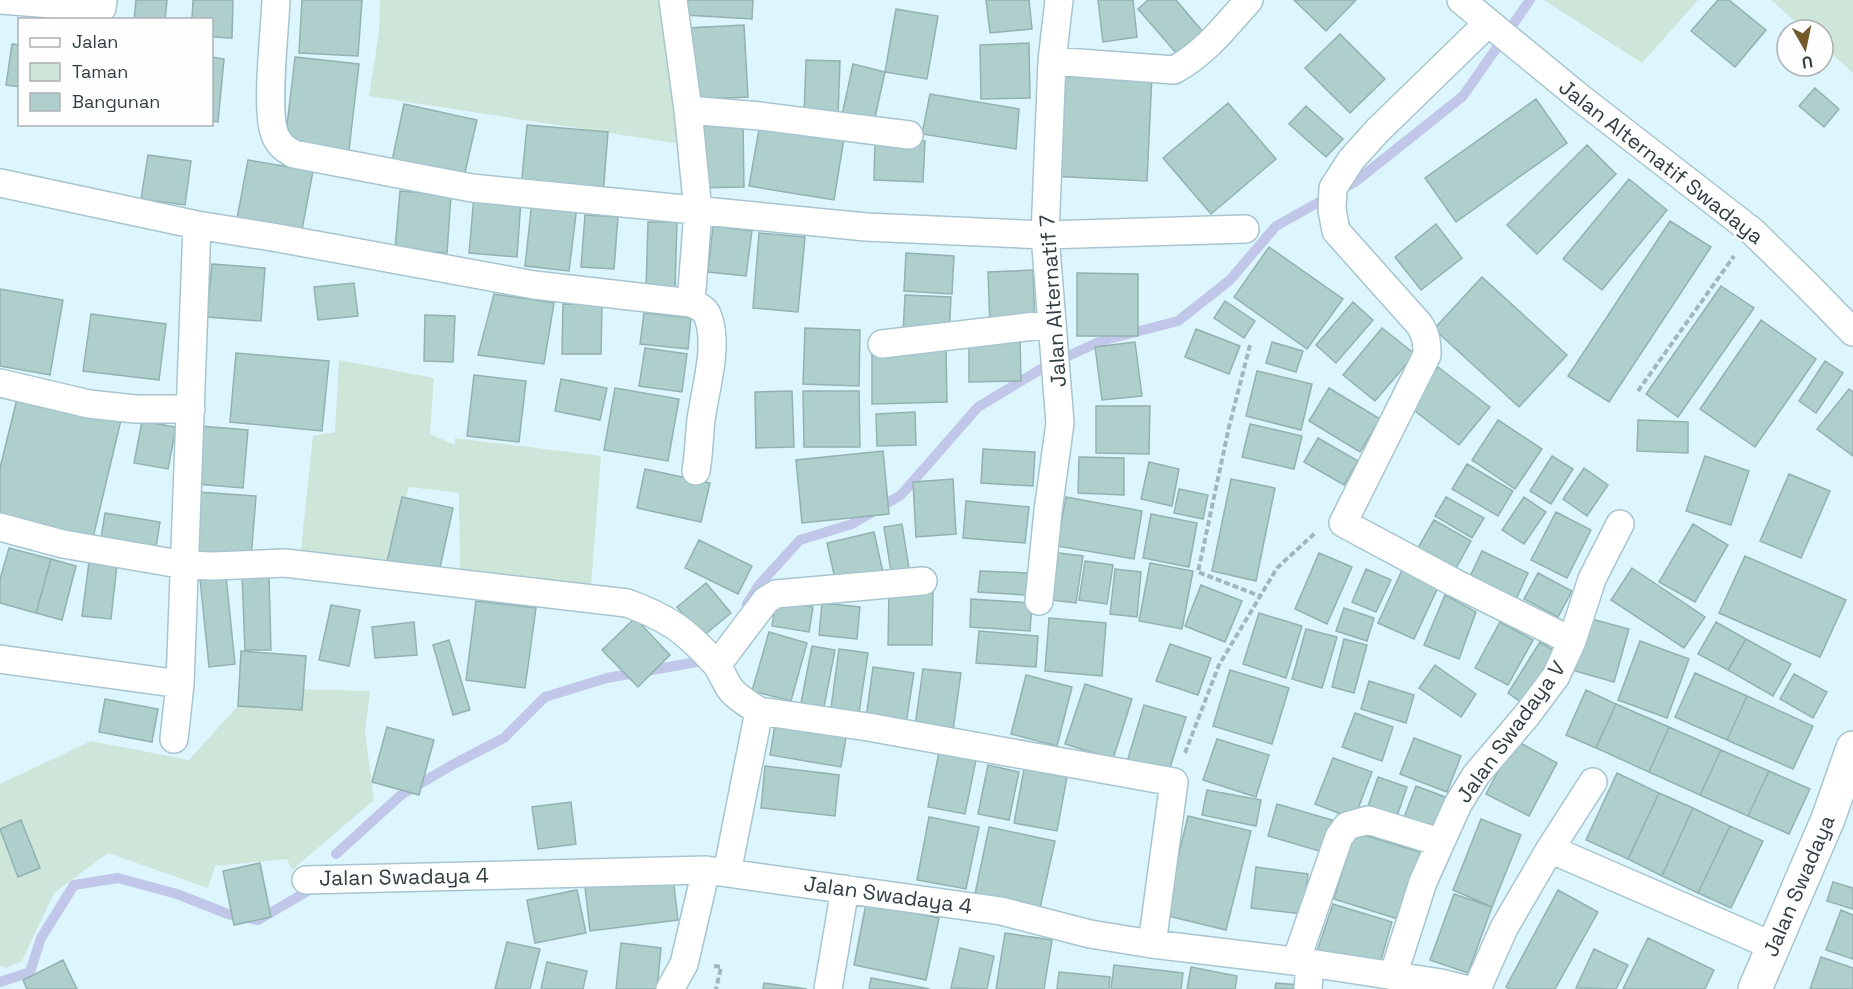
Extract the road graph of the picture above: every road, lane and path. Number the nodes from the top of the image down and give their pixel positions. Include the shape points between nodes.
1 (0, 0) edge
2 (103, 0) edge
3 (276, 0) edge
4 (673, 0) edge
5 (1059, 0) edge
6 (1249, 0) edge
7 (1461, 0) edge
8 (1488, 23) junction
9 (1052, 61) junction
10 (688, 110) junction
11 (909, 135) dead end
12 (0, 183) edge
13 (698, 211) junction
14 (197, 225) junction
15 (1245, 230) dead end
16 (1752, 231) junction
17 (1045, 236) junction
18 (691, 303) junction
19 (1052, 324) junction
20 (1853, 332) edge
21 (882, 344) dead end
22 (1251, 345) dead end
23 (0, 383) edge
24 (1638, 391) dead end
25 (191, 409) junction
26 (696, 471) dead end
27 (1343, 523) junction
28 (1620, 525) dead end
29 (0, 527) edge
30 (185, 565) junction
31 (923, 581) dead end
32 (1260, 596) junction
33 (1039, 601) dead end
34 (1572, 641) junction
35 (0, 659) edge
36 (717, 665) junction
37 (180, 684) junction
38 (759, 711) junction
39 (174, 739) dead end
40 (1853, 748) edge
41 (1174, 782) junction
42 (1593, 782) dead end
43 (1439, 842) junction
44 (1550, 849) junction
45 (716, 872) junction
46 (306, 880) dead end
47 (845, 889) junction
48 (1152, 944) junction
49 (1773, 946) junction
50 (1305, 971) edge
51 (1393, 976) junction
52 (670, 989) edge
53 (828, 989) edge
54 (1465, 989) edge
55 (1477, 989) edge
56 (1755, 989) edge

1 - 2 street via 102,8
3 - 13 street via 271,104 274,134 282,147 294,154 472,188
4 - 10 street
5 - 9 street, Jalan Alternatif 7
6 - 9 street via 1207,47 1174,70
7 - 8 street, Jalan Alternatif Swadaya
8 - 16 street, Jalan Alternatif Swadaya
8 - 27 street via 1378,130 1333,188 1336,231 1419,324 1427,343 1427,355
9 - 17 street, Jalan Alternatif 7
10 - 11 street
10 - 13 street
12 - 14 street
13 - 17 street via 866,227
13 - 18 street
14 - 18 street via 534,285
14 - 25 street
15 - 17 street
16 - 20 street, Jalan Alternatif Swadaya
16 - 24 path
17 - 19 street, Jalan Alternatif 7
18 - 26 street via 708,316 712,338
19 - 21 street
19 - 33 street, Jalan Alternatif 7 via 1060,423
22 - 32 path via 1198,573
23 - 25 street via 89,404
25 - 30 street
27 - 32 path via 1322,526 1277,568
27 - 34 street
28 - 34 street, Jalan Swadaya V via 1592,579
29 - 30 street via 63,544
30 - 36 street via 285,563 627,603 669,620
30 - 37 street
31 - 36 street via 776,594 766,600
32 - 41 path via 1219,665
34 - 43 street, Jalan Swadaya V via 1556,676 1476,775
35 - 37 street
36 - 38 street via 732,692
37 - 39 street
38 - 41 street
38 - 45 street
40 - 49 street, Jalan Swadaya via 1828,819
41 - 48 street
42 - 44 street
43 - 50 street via 1368,820 1347,826 1339,837
43 - 51 street, Jalan Swadaya V
44 - 49 street
44 - 55 street via 1504,928
45 - 46 street, Jalan Swadaya 4
45 - 47 street, Jalan Swadaya 4
45 - 52 street via 684,964
47 - 48 street, Jalan Swadaya 4 via 1001,911 1090,934
47 - 53 street
48 - 50 street, Jalan Swadaya 4
49 - 56 street, Jalan Swadaya
50 - 51 street, Jalan Swadaya 4
51 - 54 street, Jalan Swadaya 4

